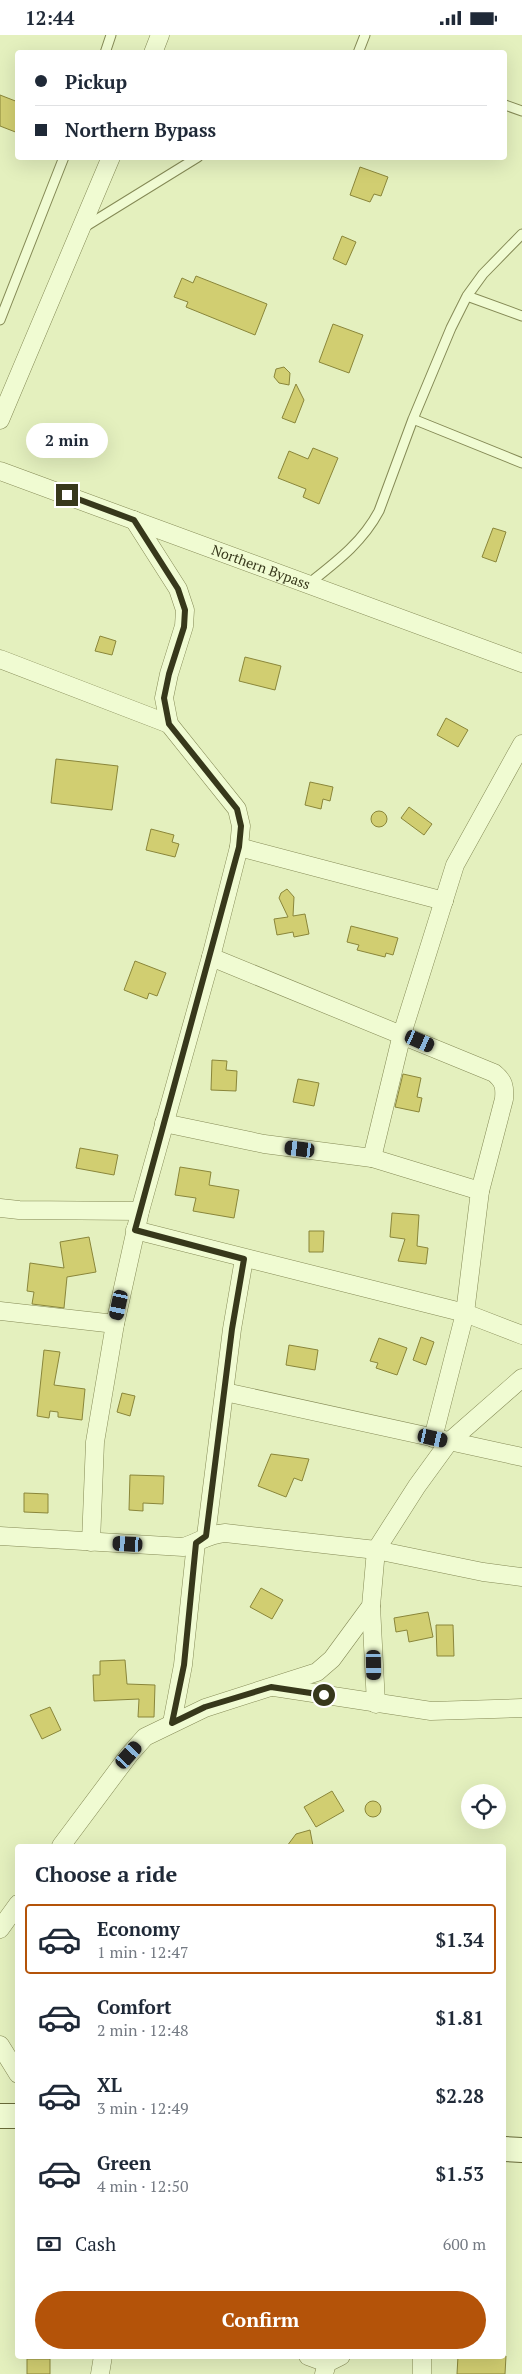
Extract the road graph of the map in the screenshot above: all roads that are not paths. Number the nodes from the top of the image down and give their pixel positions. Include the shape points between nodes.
1 (112, 35) edge
2 (160, 35) edge
3 (365, 35) edge
4 (106, 50) edge
5 (154, 50) edge
6 (359, 50) edge
7 (507, 106) edge
8 (522, 111) edge
9 (63, 160) edge
10 (110, 160) edge
11 (193, 160) edge
12 (83, 228) junction
13 (522, 234) edge
14 (467, 296) junction
15 (522, 316) edge
16 (0, 320) edge
17 (0, 419) edge
18 (413, 419) junction
19 (522, 463) edge
20 (0, 471) edge
21 (134, 520) junction
22 (308, 585) junction
23 (0, 659) edge
24 (522, 663) edge
25 (169, 724) junction
26 (522, 744) edge
27 (239, 847) junction
28 (444, 901) junction
29 (211, 957) junction
30 (402, 1033) junction
31 (164, 1123) junction
32 (372, 1158) junction
33 (480, 1191) junction
34 (0, 1208) edge
35 (140, 1211) junction
36 (135, 1230) junction
37 (244, 1259) junction
38 (0, 1311) edge
39 (465, 1313) junction
40 (115, 1324) junction
41 (522, 1335) edge
42 (522, 1378) edge
43 (226, 1392) junction
44 (441, 1440) junction
45 (522, 1457) edge
46 (0, 1536) edge
47 (201, 1540) junction
48 (91, 1542) junction
49 (376, 1550) junction
50 (522, 1577) edge
51 (371, 1606) junction
52 (271, 1687) junction
53 (376, 1704) junction
54 (522, 1708) edge
55 (172, 1723) junction
56 (63, 1844) edge
57 (15, 1908) edge
58 (0, 1929) edge
59 (0, 2045) edge
60 (15, 2069) edge
61 (0, 2116) edge
62 (15, 2116) edge
63 (506, 2149) edge
64 (522, 2150) edge
65 (102, 2359) edge
66 (317, 2359) edge
67 (422, 2359) edge
68 (331, 2364) edge
69 (100, 2374) edge
70 (422, 2374) edge

1 - 4 lane
2 - 5 street
3 - 6 lane
7 - 8 lane
9 - 16 lane
10 - 12 street
11 - 12 lane
12 - 17 street
13 - 14 lane via 483,274
14 - 15 lane
14 - 18 lane
18 - 19 lane
18 - 22 lane via 370,527 351,550
20 - 21 street, Northern Bypass
21 - 22 street, Northern Bypass
21 - 25 street via 178,589 185,610 184,627 164,698
22 - 24 street, Northern Bypass
23 - 25 street
25 - 27 street via 237,809 241,826
26 - 28 street via 460,852
27 - 28 street
27 - 29 street
28 - 30 street
29 - 30 street
29 - 31 street
30 - 32 street
30 - 33 street via 502,1079 504,1099
31 - 32 street via 264,1144
31 - 35 street
32 - 33 street
33 - 39 street
34 - 35 street
35 - 36 street
36 - 37 street
36 - 40 street
37 - 39 street
37 - 43 street via 232,1329
38 - 40 street
39 - 41 street
39 - 44 street
40 - 48 street via 95,1442
42 - 44 street
43 - 44 street
43 - 47 street
44 - 45 street
44 - 49 street via 417,1486
46 - 48 street
47 - 48 street via 183,1547
47 - 49 street via 225,1533
47 - 55 street via 184,1665
49 - 50 street via 483,1573
49 - 51 street
51 - 52 street via 332,1659 317,1672
51 - 53 street
52 - 53 street
52 - 55 street via 205,1707
53 - 54 street via 431,1711
55 - 56 street via 145,1737 134,1749
57 - 58 street
59 - 60 street
61 - 62 main road
63 - 64 main road
65 - 69 street
66 - 68 street
67 - 70 street

